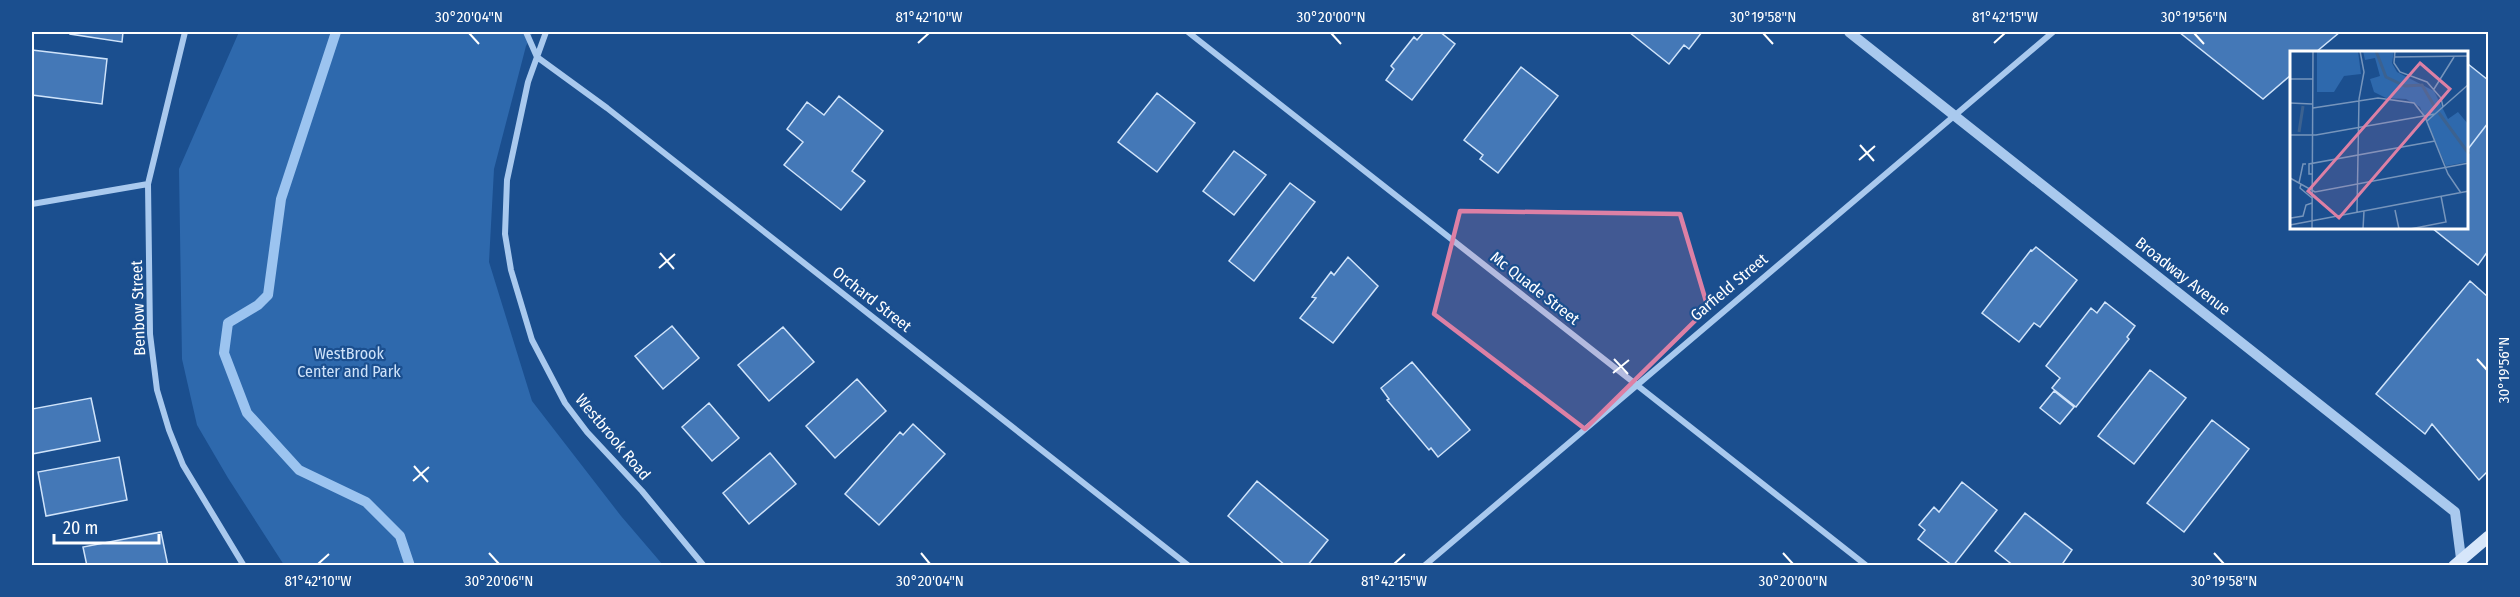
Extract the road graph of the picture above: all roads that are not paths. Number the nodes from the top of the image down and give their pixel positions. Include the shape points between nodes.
1 (185, 32) edge
2 (526, 32) edge
3 (546, 32) edge
4 (1188, 32) edge
5 (1849, 32) edge
6 (2053, 32) edge
7 (537, 57) junction
8 (1954, 114) junction
9 (148, 184) junction
10 (32, 204) edge
11 (1636, 384) junction
12 (2488, 537) edge
13 (2459, 563) edge
14 (244, 566) edge
15 (704, 566) edge
16 (1189, 566) edge
17 (1424, 566) edge
18 (1867, 566) edge

1 - 9 street, Benbow Street
2 - 7 street
3 - 7 street, Westbrook Road
4 - 11 street, Mc Quade Street
5 - 8 street, Broadway Avenue
6 - 8 street, Garfield Street
7 - 15 street, Westbrook Road via 510,159 505,234 532,340 561,395 587,432
7 - 16 street, Orchard Street
8 - 11 street, Garfield Street
8 - 13 street, Broadway Avenue via 2455,512
9 - 10 street
9 - 14 street, Benbow Street via 150,334 157,390 183,465
11 - 17 street, Garfield Street
11 - 18 street, Mc Quade Street
12 - 13 main road

